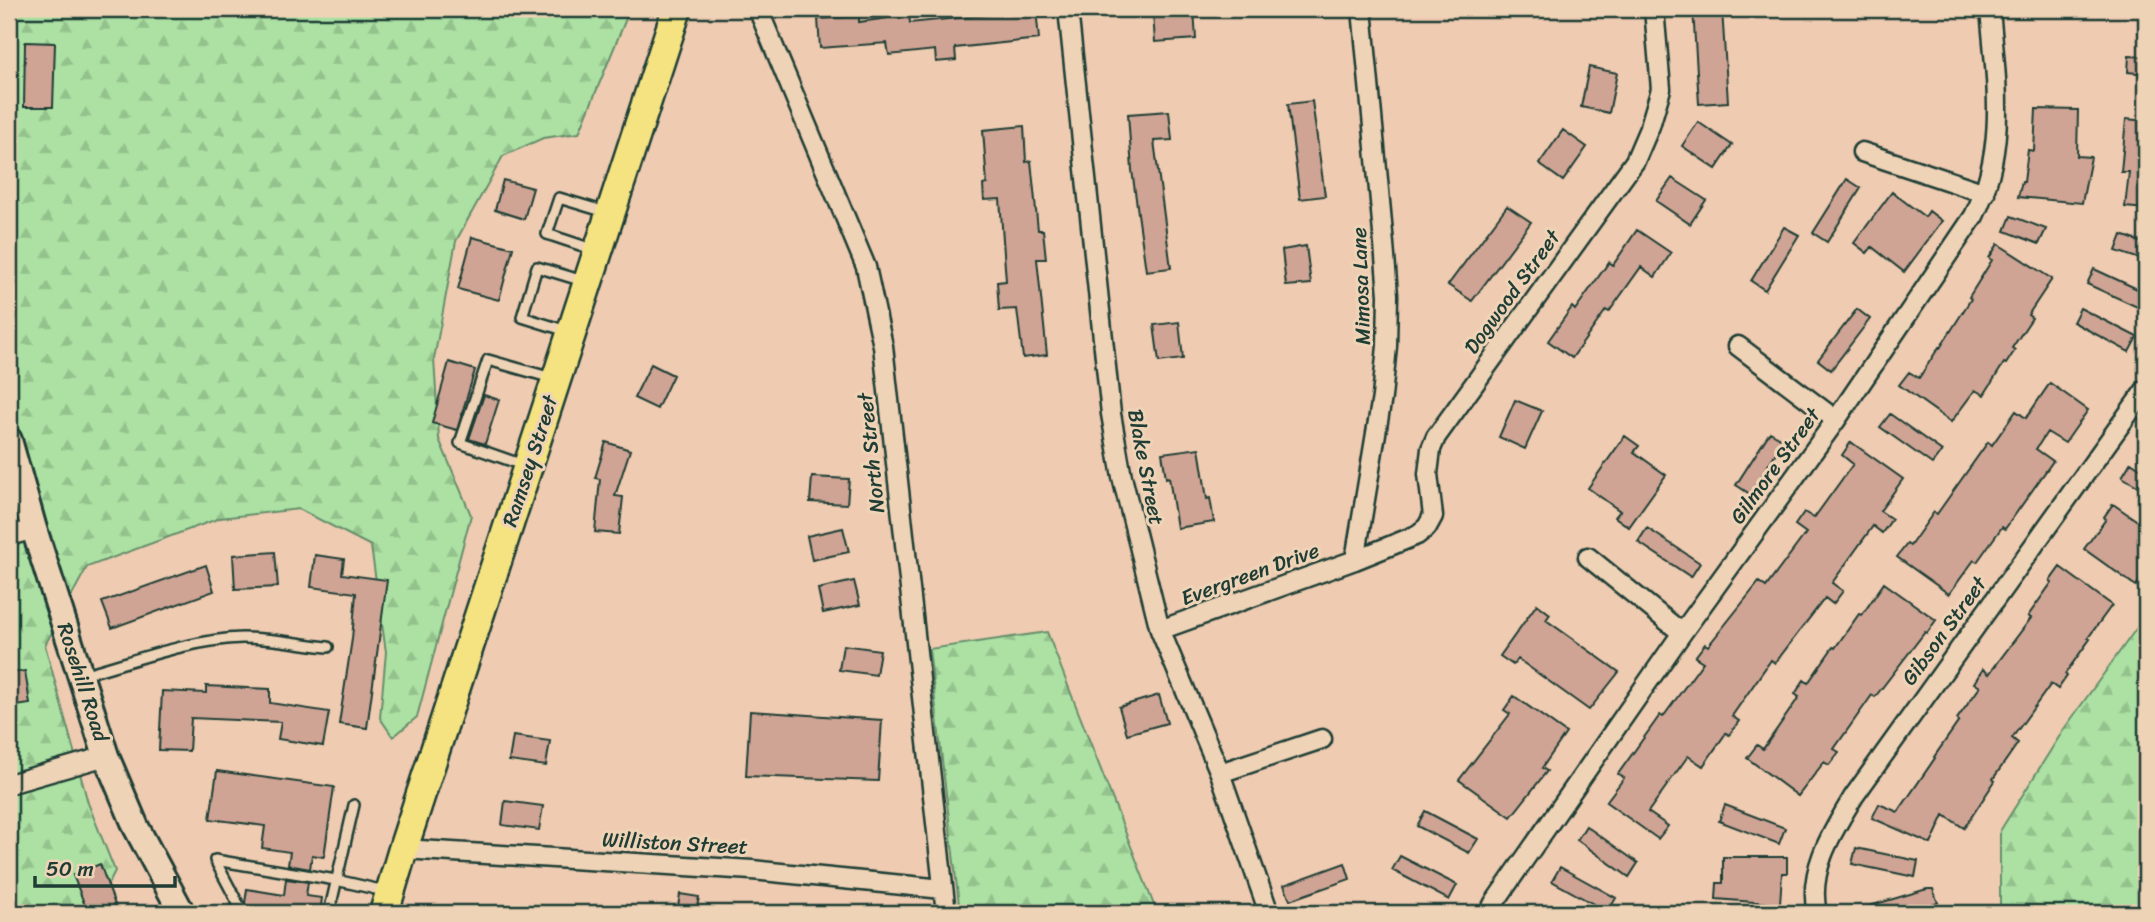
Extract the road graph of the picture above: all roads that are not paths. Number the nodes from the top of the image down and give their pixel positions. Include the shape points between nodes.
1 (677, 9) edge
2 (758, 9) edge
3 (1068, 9) edge
4 (1362, 9) edge
5 (1654, 9) edge
6 (1990, 9) edge
7 (1862, 152) dead end
8 (1985, 193) junction
9 (610, 213) junction
10 (598, 251) junction
11 (588, 283) junction
12 (571, 333) junction
13 (1738, 346) dead end
14 (556, 379) junction
15 (2146, 389) edge
16 (1836, 420) junction
17 (9, 440) edge
18 (527, 467) junction
19 (34, 529) junction
20 (9, 536) edge
21 (1588, 557) dead end
22 (1355, 560) junction
23 (1160, 630) junction
24 (1682, 633) junction
25 (328, 648) dead end
26 (80, 675) junction
27 (1322, 739) dead end
28 (106, 756) junction
29 (1220, 773) junction
30 (9, 784) edge
31 (354, 805) dead end
32 (403, 849) junction
33 (336, 880) junction
34 (943, 889) junction
35 (387, 903) edge
36 (183, 913) edge
37 (243, 913) edge
38 (329, 913) edge
39 (946, 913) edge
40 (1269, 913) edge
41 (1489, 913) edge
42 (1816, 913) edge

1 - 9 main road, Ramsey Street
2 - 34 street, North Street via 873,291 883,346
3 - 23 street, Blake Street via 1111,414
4 - 22 street, Mimosa Lane via 1388,295 1382,397
5 - 22 street, Dogwood Street via 1661,89 1635,161 1436,437 1429,461 1433,516 1427,527
6 - 8 street, Gilmore Street via 1997,146
7 - 8 street
8 - 16 street, Gilmore Street
9 - 10 main road, Ramsey Street
9 - 10 lane via 559,198 547,234
10 - 11 main road, Ramsey Street
11 - 12 main road, Ramsey Street
11 - 12 lane via 537,267 522,317
12 - 14 main road, Ramsey Street
13 - 16 street
14 - 18 main road, Ramsey Street
14 - 18 lane via 488,360 460,443
15 - 42 street, Gibson Street via 1854,796 1831,833 1816,870
16 - 24 street, Gilmore Street
17 - 19 main road, Rosehill Road
18 - 32 main road, Ramsey Street
19 - 20 street
19 - 26 main road, Rosehill Road
21 - 24 street
22 - 23 street, Evergreen Drive
23 - 29 street, Blake Street
24 - 41 street, Gilmore Street
25 - 26 lane via 231,639
26 - 28 main road, Rosehill Road
27 - 29 street
28 - 30 street
28 - 36 main road, Rosehill Road via 136,827
29 - 40 street, Blake Street
31 - 33 lane
32 - 34 street, Williston Street via 752,870
32 - 35 main road, Ramsey Street
33 - 35 lane
33 - 37 lane via 215,860
33 - 38 lane
34 - 39 street, North Street

